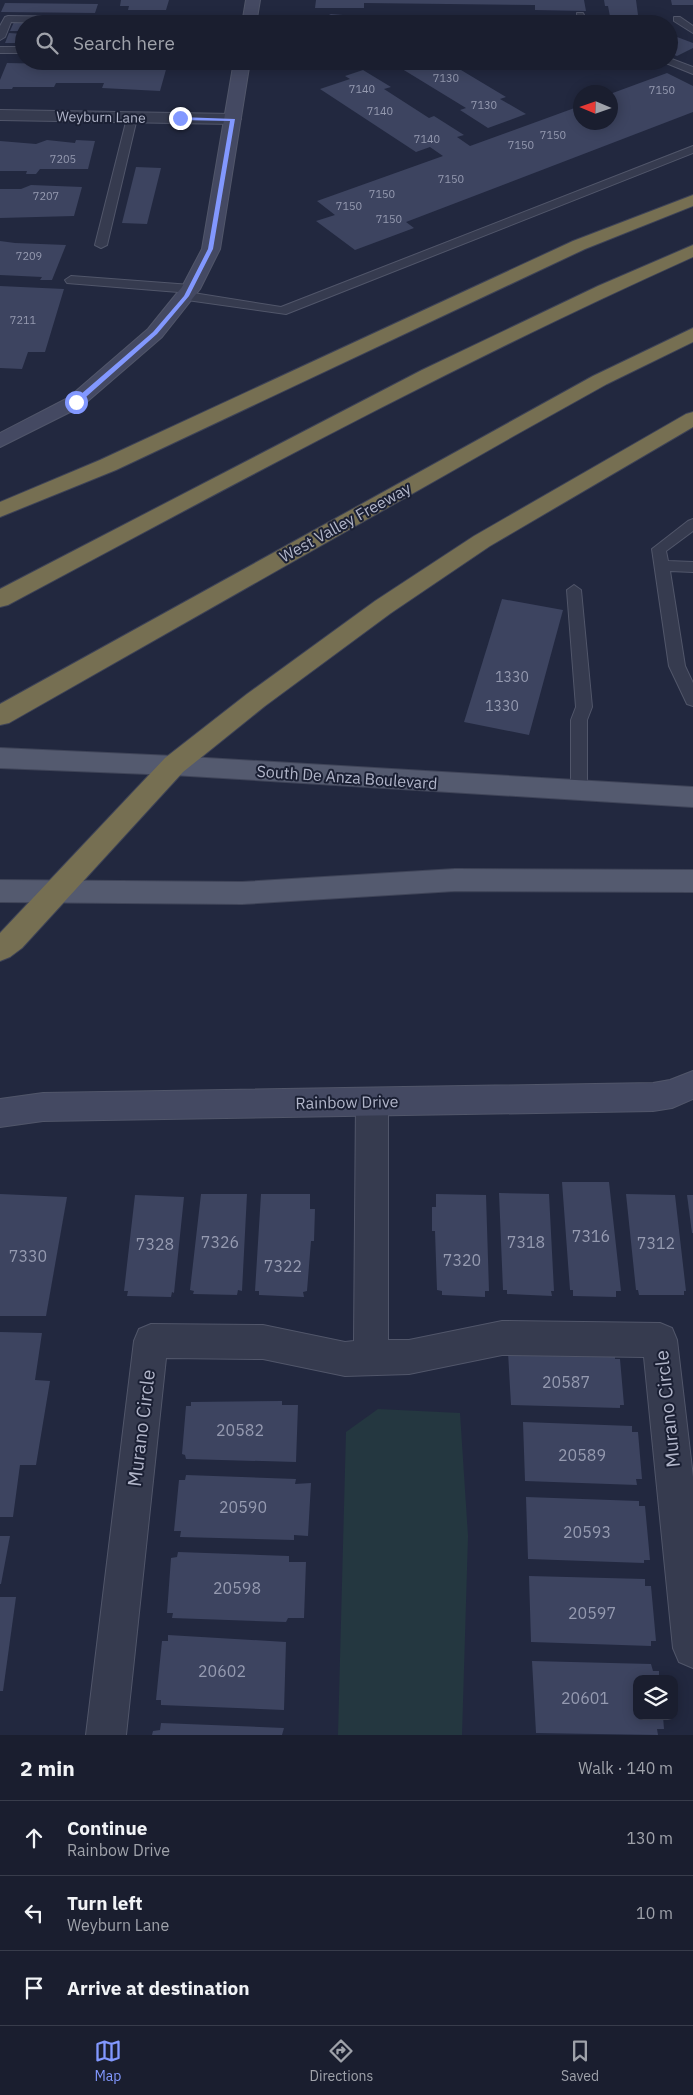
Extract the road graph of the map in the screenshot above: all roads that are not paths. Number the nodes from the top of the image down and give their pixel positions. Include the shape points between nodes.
1 (253, 0) edge
2 (250, 15) edge
3 (15, 19) edge
4 (678, 19) dead end
5 (693, 30) edge
6 (0, 38) edge
7 (0, 50) edge
8 (15, 50) edge
9 (678, 65) edge
10 (241, 70) edge
11 (693, 71) edge
12 (0, 116) edge
13 (132, 118) junction
14 (233, 119) junction
15 (693, 149) edge
16 (693, 200) edge
17 (101, 245) dead end
18 (693, 250) edge
19 (71, 280) dead end
20 (189, 292) junction
21 (693, 334) edge
22 (693, 418) edge
23 (0, 441) edge
24 (0, 510) edge
25 (693, 524) edge
26 (661, 566) junction
27 (693, 567) edge
28 (574, 590) dead end
29 (0, 599) edge
30 (693, 700) edge
31 (0, 716) edge
32 (0, 758) edge
33 (174, 765) junction
34 (579, 792) junction
35 (693, 797) edge
36 (693, 881) edge
37 (0, 891) edge
38 (53, 893) junction
39 (0, 949) edge
40 (693, 1085) edge
41 (372, 1102) junction
42 (0, 1113) edge
43 (370, 1358) junction
44 (693, 1648) edge
45 (106, 1735) edge

1 - 2 street
3 - 6 lane via 8,19
4 - 5 lane
7 - 8 lane
9 - 11 lane
10 - 14 street
12 - 13 street, Weyburn Lane
13 - 14 street, Weyburn Lane
13 - 17 lane
14 - 20 street via 210,249
15 - 20 lane via 282,311
16 - 24 highway via 579,245 108,465
18 - 29 highway via 423,375
19 - 20 lane
20 - 23 street via 155,333 76,402
21 - 31 highway, West Valley Freeway via 505,432
22 - 33 highway via 482,541 383,606
25 - 26 lane via 659,549
26 - 27 lane
26 - 30 lane via 677,666
28 - 34 lane via 584,707 579,720
32 - 33 main road, South De Anza Boulevard
33 - 34 main road, South De Anza Boulevard
33 - 38 highway
34 - 35 main road, South De Anza Boulevard
36 - 38 main road via 455,880 261,892
37 - 38 main road
38 - 39 highway via 12,940
40 - 41 street, Rainbow Drive via 672,1094 653,1096
41 - 42 street, Rainbow Drive via 43,1107
41 - 43 street
43 - 44 street, Murano Circle via 409,1357 502,1338 660,1340
43 - 45 street, Murano Circle via 344,1359 263,1342 151,1340

